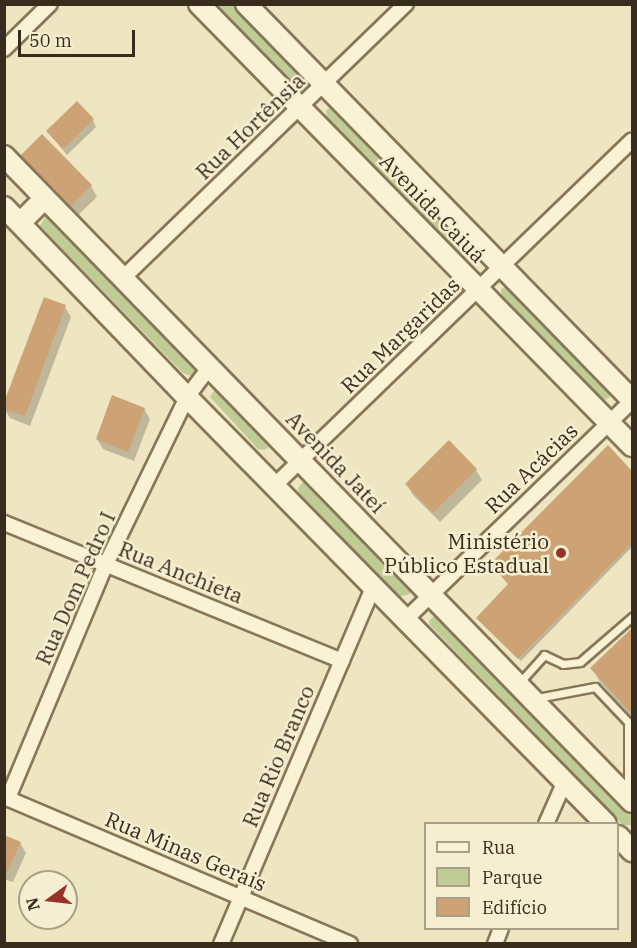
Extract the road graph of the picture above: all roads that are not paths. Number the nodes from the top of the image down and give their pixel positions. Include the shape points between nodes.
1 (50, 4) edge
2 (199, 4) edge
3 (246, 4) edge
4 (406, 4) edge
5 (4, 49) edge
6 (324, 84) junction
7 (300, 107) junction
8 (633, 140) edge
9 (4, 156) edge
10 (45, 198) junction
11 (4, 207) edge
12 (20, 223) junction
13 (502, 266) junction
14 (123, 278) junction
15 (478, 289) junction
16 (210, 367) junction
17 (187, 397) junction
18 (633, 400) edge
19 (609, 422) junction
20 (633, 446) edge
21 (301, 461) junction
22 (275, 485) junction
23 (4, 523) edge
24 (106, 564) junction
25 (374, 586) junction
26 (431, 595) junction
27 (633, 617) edge
28 (406, 619) junction
29 (342, 661) junction
30 (518, 684) junction
31 (532, 699) junction
32 (565, 781) junction
33 (6, 797) edge
34 (631, 800) edge
35 (547, 822) edge
36 (604, 822) edge
37 (241, 897) junction
38 (221, 944) edge
39 (351, 944) edge

1 - 5 street
2 - 7 street, Avenida Caiuá
3 - 6 street, Avenida Caiuá
4 - 6 street, Rua Hortênsia
6 - 7 street, Rua Hortênsia
6 - 13 street, Avenida Caiuá
7 - 14 street, Rua Hortênsia
7 - 15 street, Avenida Caiuá
8 - 13 street, Rua Margaridas
9 - 10 street, Avenida Jateí
10 - 12 street
10 - 14 street, Avenida Jateí
11 - 12 street
12 - 17 street
13 - 15 street, Rua Margaridas
13 - 18 street, Avenida Caiuá
14 - 16 street, Avenida Jateí
15 - 19 street, Avenida Caiuá
15 - 21 street, Rua Margaridas
16 - 17 street, Rua Dom Pedro I
16 - 21 street, Avenida Jateí
17 - 22 street
17 - 24 street, Rua Dom Pedro I
18 - 19 street, Rua Acácias
19 - 20 street, Avenida Caiuá
19 - 26 street, Rua Acácias
21 - 22 street, Rua Margaridas
21 - 26 street, Avenida Jateí
22 - 25 street
23 - 24 street, Rua Anchieta
24 - 29 street, Rua Anchieta
24 - 33 street, Rua Dom Pedro I
25 - 28 street
25 - 29 street, Rua Rio Branco
26 - 28 street, Rua Acácias
26 - 30 street, Avenida Jateí
27 - 30 lane via 580,662 563,664 544,655
28 - 32 street
29 - 37 street, Rua Rio Branco
30 - 31 street, Avenida Jateí
31 - 34 street, Avenida Jateí
31 - 34 lane via 595,687 628,722
32 - 35 street
32 - 36 street
33 - 37 street, Rua Minas Gerais
37 - 38 street, Rua Rio Branco
37 - 39 street, Rua Minas Gerais

